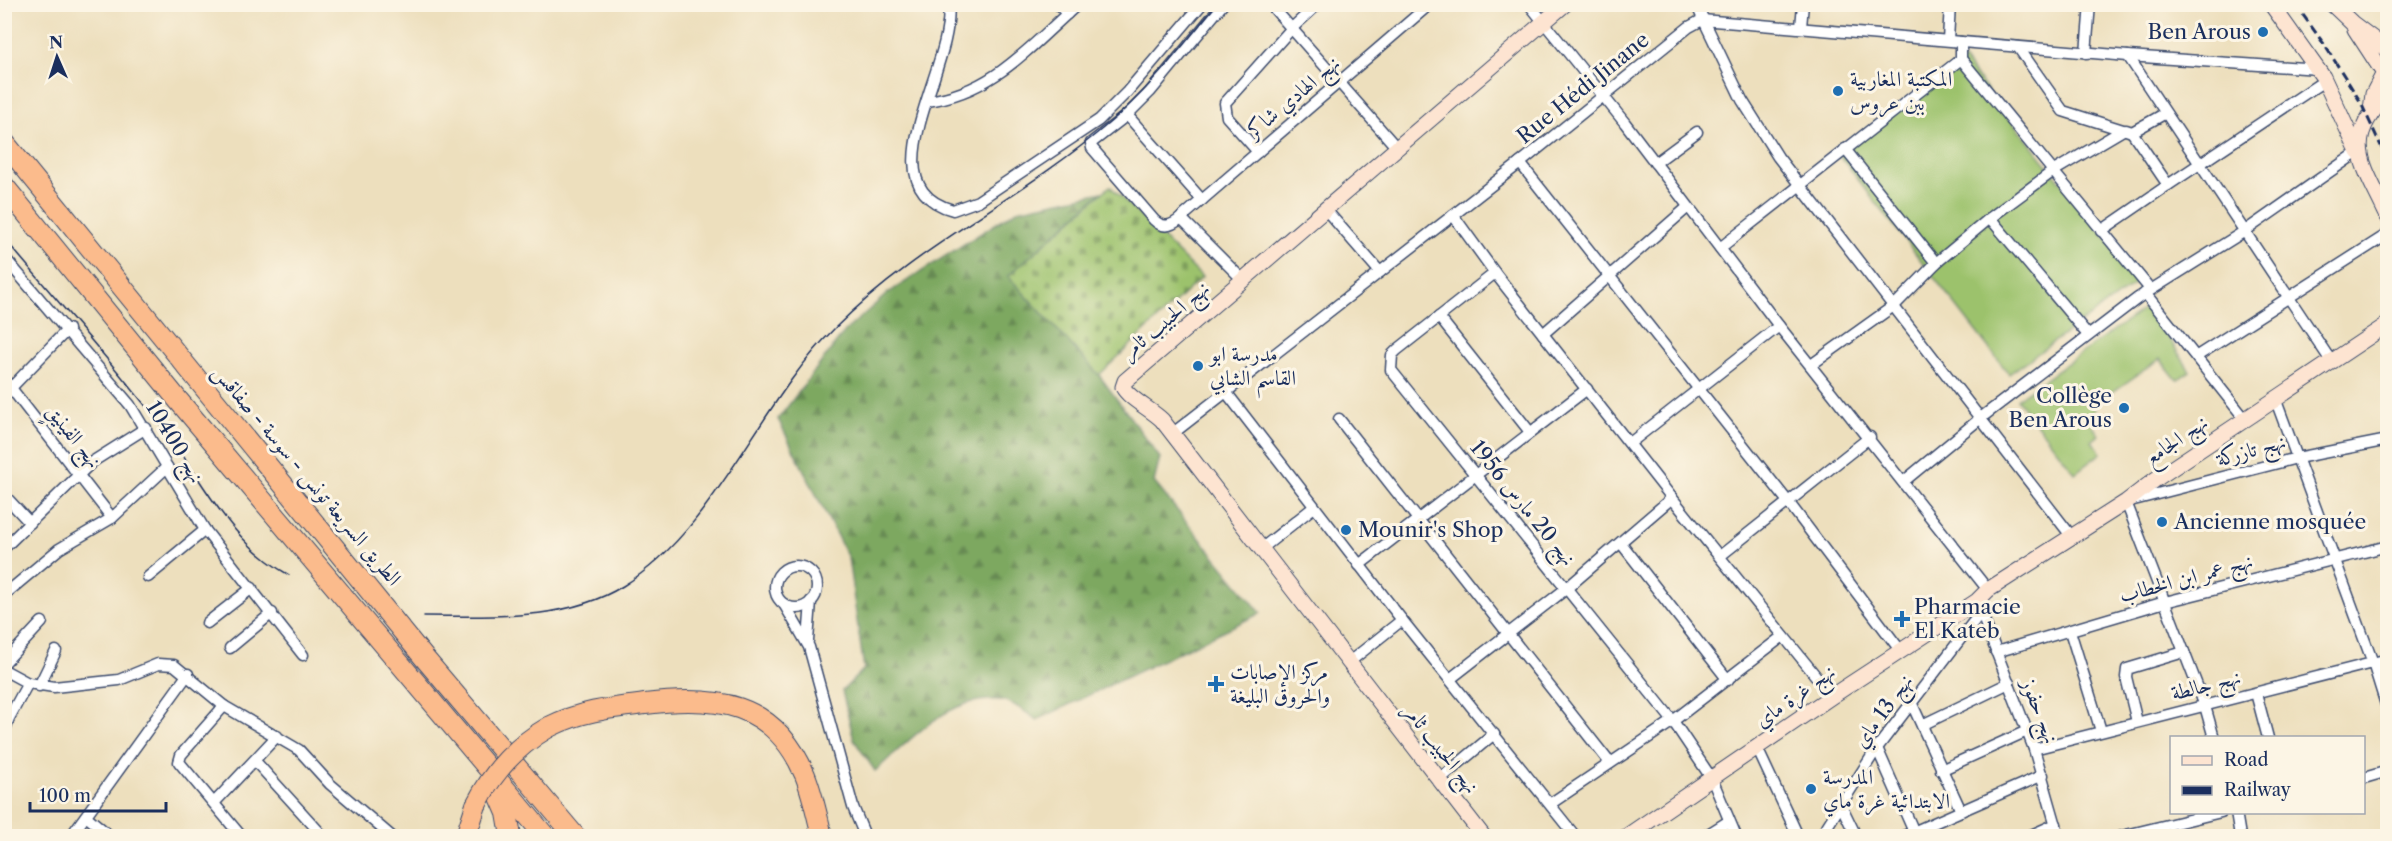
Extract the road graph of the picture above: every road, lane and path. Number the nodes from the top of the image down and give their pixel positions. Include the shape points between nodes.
1 (948, 4) edge
2 (1058, 4) edge
3 (1078, 4) edge
4 (1202, 4) edge
5 (1223, 4) edge
6 (1269, 4) edge
7 (1318, 4) edge
8 (1430, 4) edge
9 (1529, 4) edge
10 (1565, 4) edge
11 (1696, 4) edge
12 (1803, 4) edge
13 (1950, 4) edge
14 (2090, 4) edge
15 (2271, 4) edge
16 (2344, 12) edge
17 (1067, 14) junction
18 (1702, 20) junction
19 (1543, 23) junction
20 (1801, 27) junction
21 (1291, 29) junction
22 (1948, 40) junction
23 (1961, 42) junction
24 (2018, 47) junction
25 (2388, 50) edge
26 (2086, 53) junction
27 (2128, 56) junction
28 (1960, 59) junction
29 (2385, 71) edge
30 (2321, 75) junction
31 (1338, 84) junction
32 (2388, 95) edge
33 (1604, 97) junction
34 (927, 101) junction
35 (2371, 110) junction
36 (2164, 114) junction
37 (1127, 115) junction
38 (2128, 131) junction
39 (1697, 132) dead end
40 (4, 142) edge
41 (1397, 148) junction
42 (1845, 149) junction
43 (1258, 152) junction
44 (2358, 152) junction
45 (1520, 163) junction
46 (1656, 164) junction
47 (2198, 164) junction
48 (2052, 172) junction
49 (1798, 185) junction
50 (2168, 185) junction
51 (4, 186) edge
52 (1202, 200) junction
53 (1688, 207) junction
54 (1326, 210) junction
55 (1453, 215) junction
56 (2388, 217) edge
57 (1181, 218) junction
58 (1990, 218) junction
59 (2101, 231) junction
60 (2245, 231) junction
61 (2388, 234) edge
62 (1720, 248) junction
63 (4, 257) edge
64 (1936, 263) junction
65 (1380, 272) junction
66 (1495, 273) junction
67 (1609, 277) junction
68 (1244, 281) junction
69 (2148, 291) junction
70 (2288, 298) junction
71 (1895, 306) junction
72 (1439, 316) junction
73 (2388, 324) edge
74 (1779, 326) junction
75 (68, 329) junction
76 (1543, 334) junction
77 (2088, 335) junction
78 (2198, 356) junction
79 (2331, 361) junction
80 (1811, 365) junction
81 (4, 379) edge
82 (1587, 389) junction
83 (1699, 389) junction
84 (9, 392) edge
85 (1226, 392) junction
86 (2275, 398) junction
87 (1982, 417) junction
88 (1339, 419) dead end
89 (2245, 420) junction
90 (146, 428) junction
91 (1530, 432) junction
92 (1172, 434) junction
93 (1870, 437) junction
94 (2388, 440) edge
95 (1630, 443) junction
96 (2297, 458) junction
97 (167, 467) junction
98 (79, 474) junction
99 (1476, 475) junction
100 (1903, 482) junction
101 (4, 495) edge
102 (1672, 498) junction
103 (2126, 502) junction
104 (1789, 503) junction
105 (1314, 507) junction
106 (112, 518) junction
107 (1417, 520) junction
108 (30, 523) junction
109 (205, 530) junction
110 (2072, 537) junction
111 (1621, 543) junction
112 (2388, 546) edge
113 (4, 548) edge
114 (1261, 549) junction
115 (1720, 556) junction
116 (2335, 560) junction
117 (1359, 565) junction
118 (148, 577) dead end
119 (252, 588) junction
120 (1567, 588) junction
121 (4, 595) edge
122 (811, 601) junction
123 (1982, 601) junction
124 (2165, 602) junction
125 (784, 604) junction
126 (272, 613) junction
127 (1402, 620) junction
128 (42, 622) dead end
129 (207, 623) dead end
130 (2070, 631) junction
131 (1507, 635) junction
132 (1783, 636) junction
133 (809, 647) junction
134 (230, 648) dead end
135 (1900, 650) junction
136 (56, 651) dead end
137 (1996, 652) junction
138 (2184, 652) junction
139 (303, 655) dead end
140 (2388, 658) edge
141 (4, 663) edge
142 (1348, 663) junction
143 (2373, 663) junction
144 (4, 670) edge
145 (188, 674) junction
146 (1450, 679) junction
147 (1728, 680) junction
148 (2009, 683) junction
149 (34, 684) junction
150 (2256, 693) junction
151 (1832, 696) junction
152 (1912, 704) junction
153 (224, 706) junction
154 (2205, 706) junction
155 (2388, 711) edge
156 (7, 717) edge
157 (1673, 721) junction
158 (2137, 722) junction
159 (1922, 725) junction
160 (552, 731) junction
161 (2027, 731) junction
162 (2101, 731) junction
163 (4, 732) edge
164 (1494, 734) junction
165 (277, 736) junction
166 (2213, 736) edge
167 (2267, 736) edge
168 (1757, 748) junction
169 (1877, 748) junction
170 (2034, 749) junction
171 (255, 761) junction
172 (1610, 763) junction
173 (486, 769) junction
174 (1941, 770) junction
175 (2388, 771) edge
176 (2043, 774) junction
177 (2365, 778) edge
178 (1712, 779) junction
179 (1438, 780) junction
180 (214, 803) junction
181 (1550, 804) junction
182 (1842, 807) junction
183 (481, 810) junction
184 (1961, 811) junction
185 (2217, 814) edge
186 (2236, 814) edge
187 (86, 816) junction
188 (1729, 821) junction
189 (2056, 824) junction
190 (1797, 834) edge
191 (1909, 834) edge
192 (237, 835) edge
193 (864, 835) edge
194 (71, 837) edge
195 (110, 837) edge
196 (323, 837) edge
197 (391, 837) edge
198 (466, 837) edge
199 (479, 837) edge
200 (512, 837) edge
201 (545, 837) edge
202 (574, 837) edge
203 (809, 837) edge
204 (822, 837) edge
205 (1483, 837) edge
206 (1575, 837) edge
207 (1627, 837) edge
208 (1705, 837) edge
209 (1736, 837) edge
210 (1785, 837) edge
211 (1821, 837) edge
212 (1856, 837) edge
213 (2029, 837) edge
214 (2059, 837) edge
215 (2122, 837) edge
216 (2240, 837) edge

1 - 34 street via 946,45
2 - 17 street
3 - 17 street
4 - 34 street via 1108,112 964,208 953,210 928,199 915,174 914,146
5 - 37 street
6 - 21 street
7 - 21 street
8 - 31 street, نهج الهادي شاكر
9 - 19 street, نهج حفوز
10 - 19 street, نهج الحبيب ثامر
11 - 18 street
12 - 20 street
13 - 22 street
14 - 26 street
15 - 30 street
16 - 25 street
16 - 29 street
17 - 34 street via 982,85 962,95
18 - 20 street
18 - 33 street, Rue Hédi Jinane
18 - 49 street via 1753,121
19 - 33 street, نهج حفوز
19 - 41 street, نهج الحبيب ثامر
20 - 22 street
21 - 31 street
21 - 43 street via 1225,103 1227,117
22 - 23 street
23 - 24 street
23 - 28 street
24 - 26 street
24 - 38 street via 2063,111
26 - 27 street
27 - 30 street
27 - 36 street
28 - 42 street
28 - 48 street
29 - 35 street via 2373,93
30 - 44 street
30 - 47 street
31 - 41 street
31 - 43 street, نهج الهادي شاكر
32 - 35 street
33 - 45 street, Rue Hédi Jinane
33 - 46 street, نهج حفوز
35 - 44 street
36 - 38 street
36 - 47 street
37 - 52 street
37 - 57 street via 1090,145 1158,224 1170,226
38 - 48 street
38 - 50 street
39 - 46 street
40 - 202 highway, الطريق السريعة تونس - سوسة - صفاقس
41 - 54 street, نهج الحبيب ثامر
42 - 49 street
42 - 64 street
43 - 52 street, نهج الهادي شاكر
44 - 56 street
44 - 60 street
45 - 55 street, Rue Hédi Jinane
45 - 67 street
46 - 53 street, نهج حفوز
47 - 50 street
47 - 60 street
48 - 58 street
48 - 59 street
49 - 62 street
49 - 71 street
50 - 59 street
51 - 173 highway
52 - 57 street, نهج الهادي شاكر
53 - 62 street, نهج حفوز
53 - 67 street
54 - 65 street
54 - 68 street, نهج الحبيب ثامر
55 - 65 street, Rue Hédi Jinane
55 - 66 street
57 - 68 street
58 - 64 street
58 - 77 street
59 - 69 street
60 - 69 street
60 - 70 street
61 - 70 street
62 - 74 street, نهج حفوز
63 - 75 street, نهج 10400
64 - 71 street
65 - 85 street, Rue Hédi Jinane
66 - 72 street, نهج 20 مارس 1956
66 - 76 street
67 - 76 street
67 - 83 street
68 - 92 street, نهج الحبيب ثامر via 1124,384 1124,391 1155,412
69 - 77 street
69 - 78 street
70 - 78 street
70 - 79 street
71 - 80 street
71 - 87 street
72 - 91 street
72 - 99 street, نهج 20 مارس 1956 via 1392,355 1391,370
73 - 79 street, نهج الجامع
74 - 80 street, نهج حفوز
74 - 83 street
75 - 84 street
75 - 90 street, نهج 10400
76 - 82 street
77 - 87 street
78 - 89 street
79 - 86 street, نهج الجامع
80 - 93 street, نهج حفوز
81 - 84 street, نهج الفينيقٍ
82 - 91 street
82 - 95 street
83 - 95 street
83 - 104 street
84 - 98 street, نهج الفينيقٍ
85 - 92 street, Rue Hédi Jinane
85 - 105 street
86 - 89 street, نهج الجامع
86 - 96 street
87 - 100 street
87 - 110 street
88 - 107 street
89 - 103 street, نهج الجامع
90 - 97 street, نهج 10400
90 - 98 street
91 - 99 street
92 - 114 street, نهج الحبيب ثامر
93 - 100 street, نهج حفوز
93 - 104 street
94 - 96 street, نهج تازركة
95 - 102 street
96 - 103 street, نهج تازركة
96 - 116 street
97 - 106 street
97 - 109 street, نهج 10400
98 - 106 street, نهج الفينيقٍ
98 - 108 street
99 - 107 street
99 - 120 street, نهج 20 مارس 1956
100 - 123 street, نهج حفوز
101 - 108 street
102 - 111 street
102 - 115 street
103 - 110 street, نهج الجامع
103 - 124 street
104 - 115 street
104 - 135 street
105 - 114 street
105 - 117 street
106 - 121 street via 59,549
107 - 117 street
107 - 131 street
108 - 113 street
109 - 118 street
109 - 119 street, نهج 10400
110 - 123 street, نهج الجامع
111 - 120 street
111 - 147 street
112 - 116 street, نهج عمر ابن الخطاب
114 - 142 street, نهج الحبيب ثامر
115 - 132 street
116 - 124 street, نهج عمر ابن الخطاب
116 - 143 street
117 - 127 street
119 - 126 street, نهج 10400
119 - 129 street
120 - 131 street
120 - 157 street, نهج 20 مارس 1956
122 - 125 street via 798,608
122 - 125 street via 816,580 807,569 794,566 781,571 775,582 776,595
122 - 133 street
123 - 135 street, نهج غرة ماي
123 - 137 street, نهج حفوز
123 - 152 street, نهج 13 ماي
124 - 130 street, نهج عمر ابن الخطاب
124 - 138 street
125 - 133 street
126 - 134 street
126 - 139 street, نهج 10400
127 - 142 street
127 - 146 street
128 - 141 street
130 - 137 street, نهج عمر ابن الخطاب
130 - 162 street
131 - 146 street
131 - 172 street
132 - 147 street
132 - 151 street
133 - 193 street
135 - 151 street, نهج غرة ماي
136 - 149 street
137 - 148 street, نهج حفوز
138 - 154 street
138 - 158 street via 2127,669
140 - 143 street, نهج جالطة
142 - 179 street, نهج الحبيب ثامر
143 - 150 street, نهج جالطة
143 - 155 street
144 - 149 street
145 - 149 street via 174,664 164,663 120,680 54,687
145 - 153 street
145 - 187 street
146 - 164 street
147 - 157 street
148 - 159 street
148 - 161 street, نهج حفوز
149 - 156 street
150 - 154 street, نهج جالطة
150 - 167 street
151 - 168 street, نهج غرة ماي
152 - 159 street
152 - 169 street, نهج 13 ماي
153 - 165 street
153 - 180 street via 179,762
154 - 158 street, نهج جالطة
154 - 166 street
156 - 163 street
157 - 172 street
157 - 178 street, نهج 20 مارس 1956
158 - 162 street, نهج جالطة
159 - 174 street
160 - 183 highway, bridge via 510,755 495,773
160 - 203 highway via 603,719 681,710 715,712 739,720 759,730 784,758 798,788
160 - 204 highway via 596,710 679,700 712,700 734,706 764,722 790,748 808,784
161 - 170 street, نهج حفوز
161 - 174 street
162 - 170 street, نهج جالطة
164 - 179 street
164 - 181 street
165 - 171 street
165 - 197 street via 299,750 330,784
168 - 178 street, نهج غرة ماي
168 - 190 street
169 - 182 street, نهج 13 ماي
169 - 191 street
170 - 176 street, نهج حفوز
171 - 180 street
171 - 196 street
172 - 181 street
173 - 200 highway via 507,813
173 - 201 highway
174 - 184 street
175 - 177 street
176 - 184 street
176 - 189 street, نهج حفوز
178 - 188 street, نهج 20 مارس 1956
178 - 207 street, نهج غرة ماي
179 - 205 street, نهج الحبيب ثامر
180 - 192 street
181 - 206 street
182 - 211 street, نهج 13 ماي
182 - 212 street
183 - 198 highway
183 - 199 highway
184 - 191 street
185 - 215 street
186 - 216 street
187 - 194 street
187 - 195 street
188 - 208 street
188 - 209 street, نهج 20 مارس 1956
189 - 213 street
189 - 214 street, نهج حفوز
190 - 210 street

